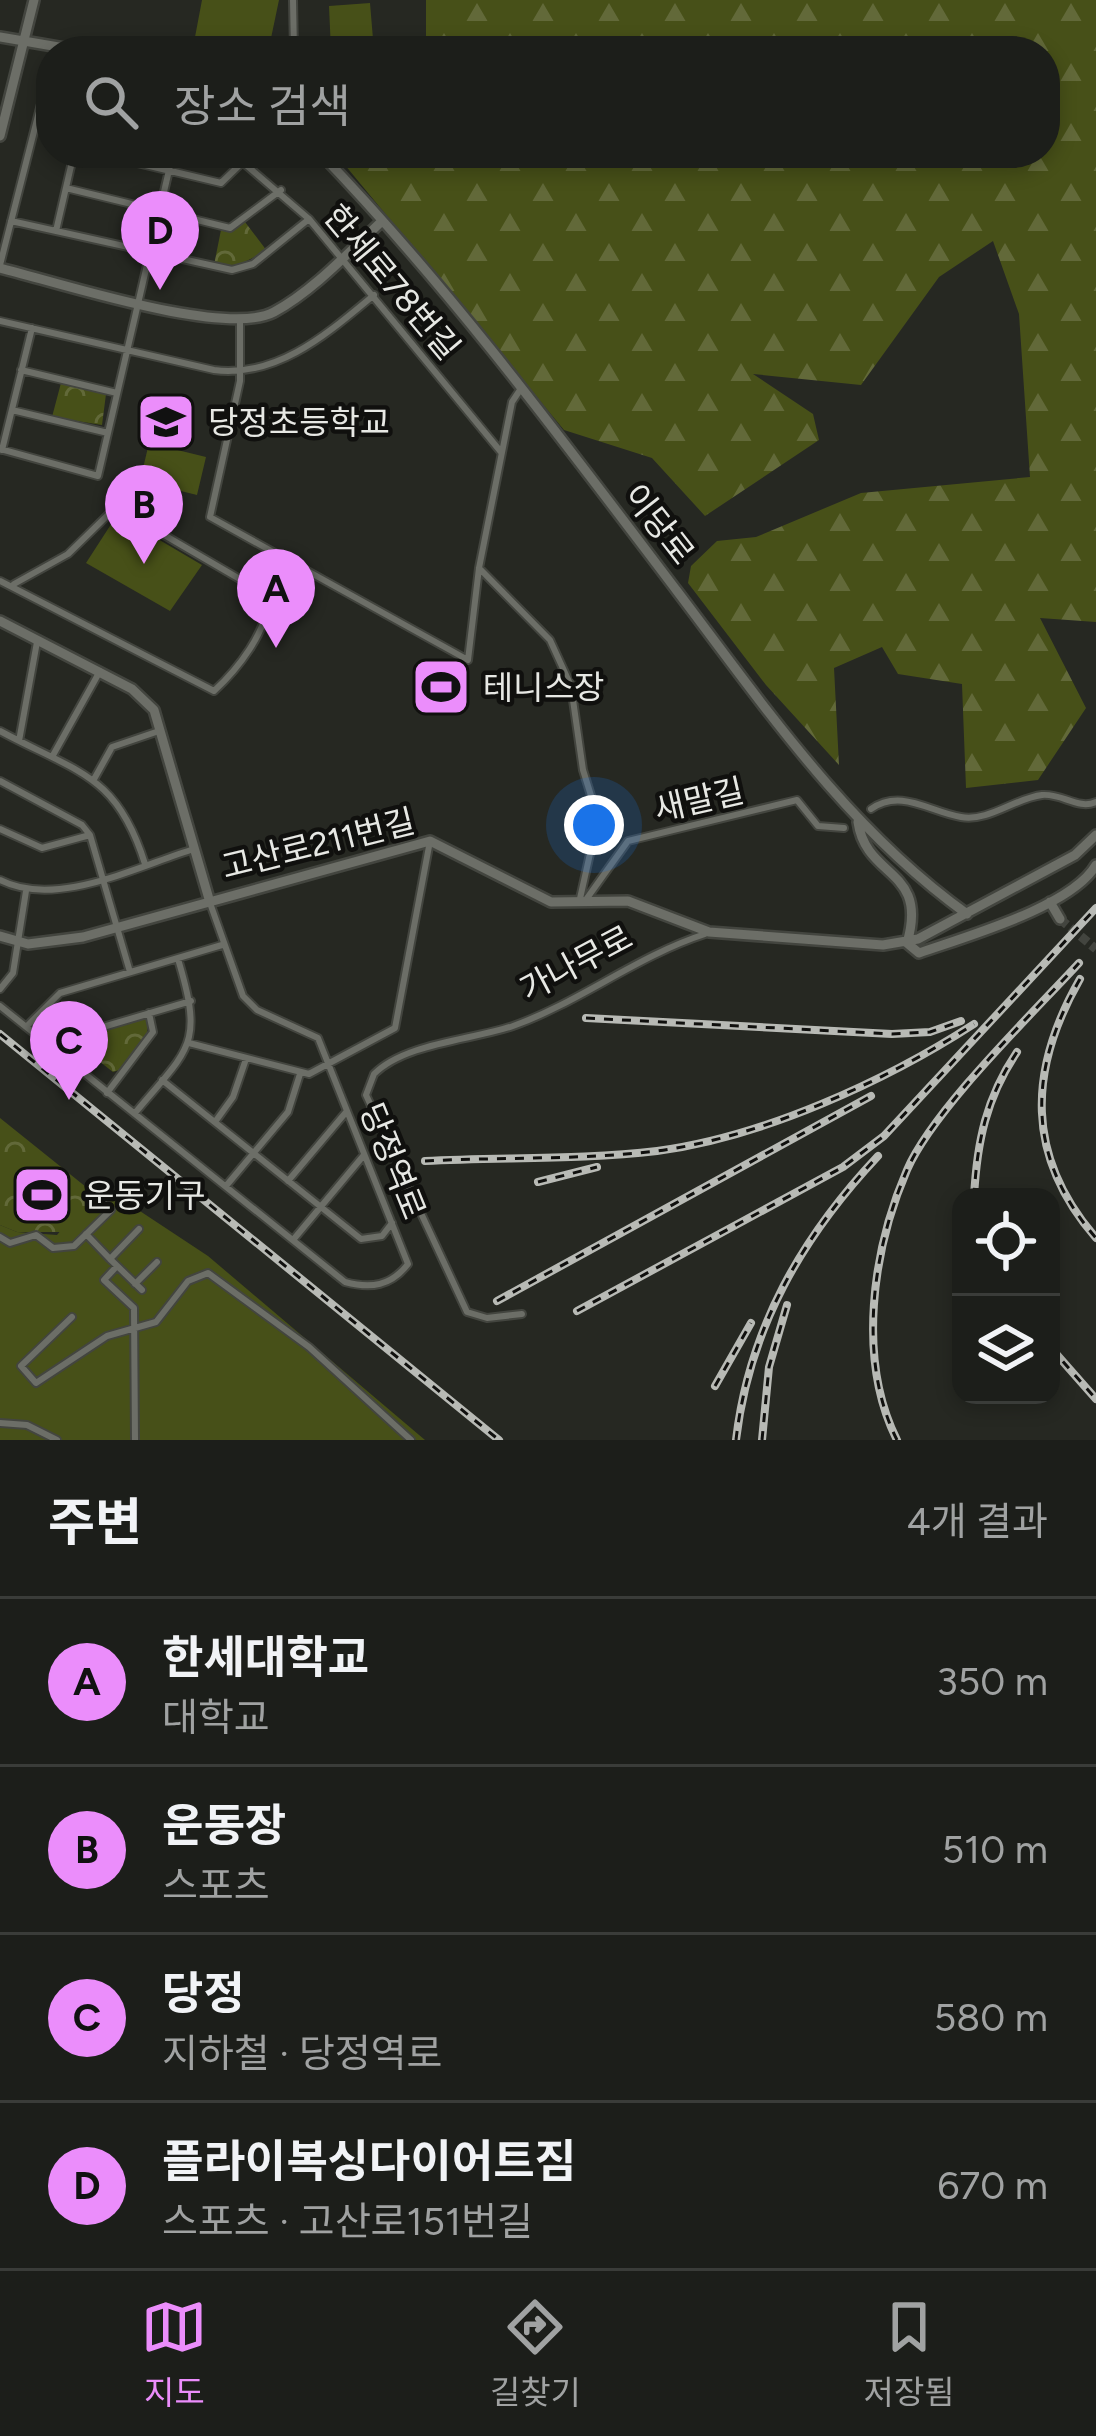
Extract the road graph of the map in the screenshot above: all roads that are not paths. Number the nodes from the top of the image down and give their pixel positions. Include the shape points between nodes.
1 (34, 0) edge
2 (293, 0) edge
3 (294, 36) edge
4 (0, 37) edge
5 (24, 40) junction
6 (36, 42) edge
7 (36, 135) edge
8 (0, 136) edge
9 (71, 168) edge
10 (160, 168) edge
11 (238, 168) edge
12 (253, 168) edge
13 (333, 168) edge
14 (169, 170) junction
15 (66, 188) junction
16 (281, 190) junction
17 (160, 211) junction
18 (309, 219) junction
19 (11, 221) junction
20 (381, 222) junction
21 (56, 231) junction
22 (149, 253) junction
23 (342, 258) junction
24 (0, 267) edge
25 (374, 295) junction
26 (138, 302) junction
27 (240, 320) junction
28 (0, 321) edge
29 (32, 328) junction
30 (127, 350) junction
31 (21, 370) junction
32 (242, 370) junction
33 (520, 390) junction
34 (117, 393) junction
35 (12, 410) junction
36 (108, 433) junction
37 (1, 450) edge
38 (502, 454) junction
39 (479, 568) junction
40 (0, 581) edge
41 (14, 584) junction
42 (0, 621) edge
43 (37, 638) junction
44 (100, 671) junction
45 (163, 730) junction
46 (0, 731) edge
47 (19, 741) junction
48 (51, 758) junction
49 (0, 781) edge
50 (93, 781) junction
51 (1096, 802) edge
52 (871, 809) dead end
53 (858, 821) junction
54 (0, 829) edge
55 (844, 829) dead end
56 (1096, 835) edge
57 (90, 836) junction
58 (430, 841) junction
59 (194, 849) junction
60 (145, 864) junction
61 (1096, 866) edge
62 (104, 877) junction
63 (0, 880) edge
64 (26, 891) junction
65 (208, 899) junction
66 (1050, 902) junction
67 (581, 903) junction
68 (967, 914) junction
69 (1060, 919) tunnel mouth
70 (118, 926) junction
71 (709, 932) junction
72 (0, 936) edge
73 (19, 943) junction
74 (907, 943) junction
75 (224, 945) junction
76 (178, 959) junction
77 (130, 972) junction
78 (0, 988) edge
79 (191, 1001) junction
80 (0, 1006) edge
81 (149, 1012) junction
82 (26, 1027) junction
83 (189, 1043) junction
84 (61, 1056) junction
85 (246, 1059) junction
86 (329, 1064) junction
87 (300, 1074) junction
88 (163, 1080) junction
89 (107, 1093) junction
90 (347, 1111) junction
91 (135, 1113) junction
92 (215, 1122) junction
93 (254, 1153) junction
94 (364, 1155) junction
95 (288, 1180) junction
96 (226, 1186) junction
97 (97, 1195) dead end
98 (321, 1207) junction
99 (392, 1223) junction
100 (139, 1229) dead end
101 (86, 1234) junction
102 (0, 1237) edge
103 (292, 1240) junction
104 (110, 1259) junction
105 (157, 1262) dead end
106 (117, 1266) junction
107 (522, 1314) dead end
108 (71, 1317) dead end
109 (135, 1328) junction
110 (0, 1423) edge
111 (56, 1440) edge
112 (135, 1440) edge
113 (411, 1440) edge

1 - 5 street
2 - 3 street
4 - 5 street
5 - 6 street
5 - 8 street
7 - 19 street
9 - 15 street
10 - 14 street
11 - 14 street via 221,183
12 - 16 street, 한세로78번길
13 - 20 street, 이당로
14 - 17 street
15 - 17 street
15 - 21 street
16 - 17 street via 230,228
16 - 18 street, 한세로78번길
17 - 22 street
18 - 22 street via 236,270
18 - 23 street, 한세로78번길
19 - 21 street
19 - 24 street
20 - 23 street
20 - 33 street, 이당로
21 - 22 street
22 - 26 street
23 - 25 street, 한세로78번길
23 - 27 street via 274,312
24 - 26 street
25 - 32 street via 302,350
25 - 38 street, 한세로78번길
26 - 27 street
26 - 30 street
27 - 32 street
28 - 29 street
29 - 30 street
29 - 31 street
30 - 32 street
30 - 34 street
31 - 34 street
31 - 35 street
32 - 39 street via 211,517 468,660
33 - 38 street
33 - 53 street, 이당로
34 - 36 street
35 - 36 street
35 - 37 street
36 - 37 street via 98,476
38 - 39 street
39 - 67 street via 550,640 571,686 598,818
40 - 41 street
41 - 41 street via 214,692 268,612 262,592 116,507 68,554
42 - 43 street
43 - 44 street
43 - 47 street
44 - 45 street via 148,703
44 - 48 street
45 - 50 street via 112,747
45 - 59 street
46 - 47 street
47 - 48 street
48 - 50 street
49 - 57 street
50 - 60 street via 130,818
51 - 52 street via 1086,807 1041,795 962,818 906,801
53 - 68 street, 이당로
53 - 74 street via 861,843 910,891
54 - 57 street via 42,848
55 - 67 street, 새말길 via 818,826 797,800 692,822 628,841
56 - 68 street, 가나무로 via 1075,855
57 - 62 street
58 - 65 street, 고산로211번길
58 - 67 street, 고산로211번길 via 536,896
58 - 86 street via 401,1021
59 - 60 street
59 - 65 street
60 - 62 street
61 - 66 street
62 - 64 street
62 - 70 street
63 - 64 street
64 - 73 street
65 - 70 street, 고산로211번길
65 - 75 street, 당정역로
66 - 69 street
66 - 74 street via 919,953
67 - 71 street, 고산로211번길 via 628,902
68 - 74 street, 가나무로
70 - 73 street, 고산로211번길
70 - 77 street
71 - 74 street, 가나무로
71 - 107 street, 가나무로 via 517,1024 374,1074 366,1095 467,1312
72 - 73 street, 고산로211번길
73 - 78 street via 13,973
75 - 76 street
75 - 86 street, 당정역로 via 243,996 256,1010 311,1031
76 - 77 street
76 - 79 street
77 - 82 street via 50,997
79 - 81 street
79 - 83 street
80 - 82 street, 당정역로
81 - 84 street via 86,1031
81 - 89 street via 150,1036
82 - 84 street, 당정역로
83 - 85 street
83 - 88 street
84 - 89 street, 당정역로
85 - 87 street
85 - 92 street
86 - 87 street
86 - 90 street, 당정역로
87 - 93 street via 288,1112
88 - 91 street
88 - 92 street
89 - 91 street, 당정역로
90 - 94 street, 당정역로
90 - 95 street
91 - 96 street, 당정역로
92 - 93 street
93 - 95 street
93 - 96 street
94 - 98 street
94 - 99 street, 당정역로
95 - 98 street
96 - 103 street, 당정역로
97 - 101 street via 111,1210
98 - 99 street via 361,1239 382,1236
98 - 103 street
99 - 103 street, 당정역로 via 408,1264 367,1288 345,1282
100 - 104 street
101 - 102 street via 63,1248 35,1235 10,1244
101 - 104 street
104 - 106 street
105 - 106 street via 139,1287
106 - 109 street via 104,1280 134,1308
108 - 109 street via 20,1366 36,1383 107,1336
109 - 112 street
109 - 113 street via 156,1322 188,1281 208,1273 309,1347
110 - 111 street

